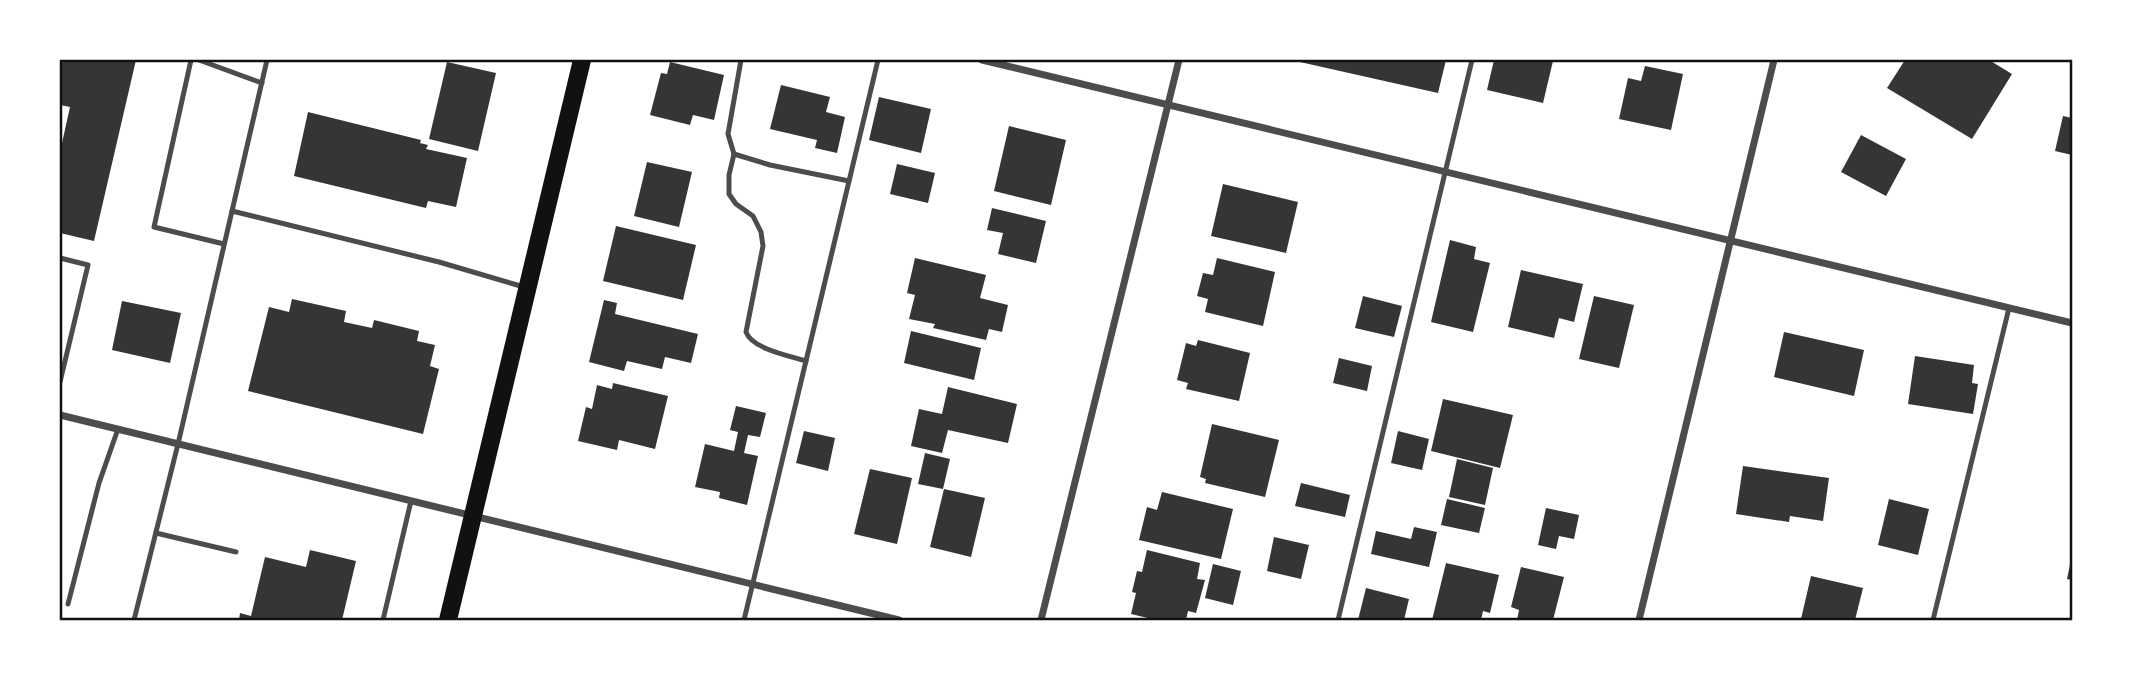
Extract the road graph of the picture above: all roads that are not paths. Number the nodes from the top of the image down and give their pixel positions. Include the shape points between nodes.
1 (191, 60) edge
2 (199, 60) edge
3 (267, 60) edge
4 (582, 60) edge
5 (741, 60) edge
6 (878, 60) edge
7 (982, 60) edge
8 (1179, 60) edge
9 (1472, 60) edge
10 (1774, 60) edge
11 (262, 83) junction
12 (1168, 105) junction
13 (734, 154) junction
14 (1445, 172) junction
15 (849, 181) junction
16 (232, 211) junction
17 (1730, 239) junction
18 (224, 244) junction
19 (60, 258) edge
20 (527, 288) junction
21 (2009, 308) junction
22 (2073, 323) edge
23 (806, 362) junction
24 (60, 382) edge
25 (60, 415) edge
26 (118, 429) junction
27 (178, 444) junction
28 (411, 501) junction
29 (473, 516) junction
30 (156, 533) junction
31 (236, 552) dead end
32 (753, 585) junction
33 (68, 604) dead end
34 (134, 621) edge
35 (383, 621) edge
36 (448, 621) edge
37 (744, 621) edge
38 (899, 621) edge
39 (1041, 621) edge
40 (1338, 621) edge
41 (1639, 621) edge
42 (1933, 621) edge

1 - 18 lane via 154,227
2 - 11 lane
3 - 11 lane
4 - 20 main road
5 - 13 lane via 728,134
6 - 15 lane
7 - 12 street
8 - 12 street
9 - 14 lane
10 - 17 street
11 - 16 lane
12 - 14 street
12 - 39 street
13 - 15 lane
13 - 23 lane via 729,194 753,216 763,246 748,338
14 - 17 street
14 - 40 lane
15 - 23 lane
16 - 18 lane
16 - 20 lane
17 - 21 street
17 - 41 street
18 - 27 lane
19 - 24 lane via 88,265
20 - 29 main road
21 - 22 street
21 - 42 lane
23 - 32 lane
25 - 26 street
26 - 27 street
26 - 33 lane
27 - 28 street
27 - 30 lane
28 - 29 street
28 - 35 lane
29 - 32 street
29 - 36 main road
30 - 31 lane
30 - 34 lane
32 - 37 lane
32 - 38 street

